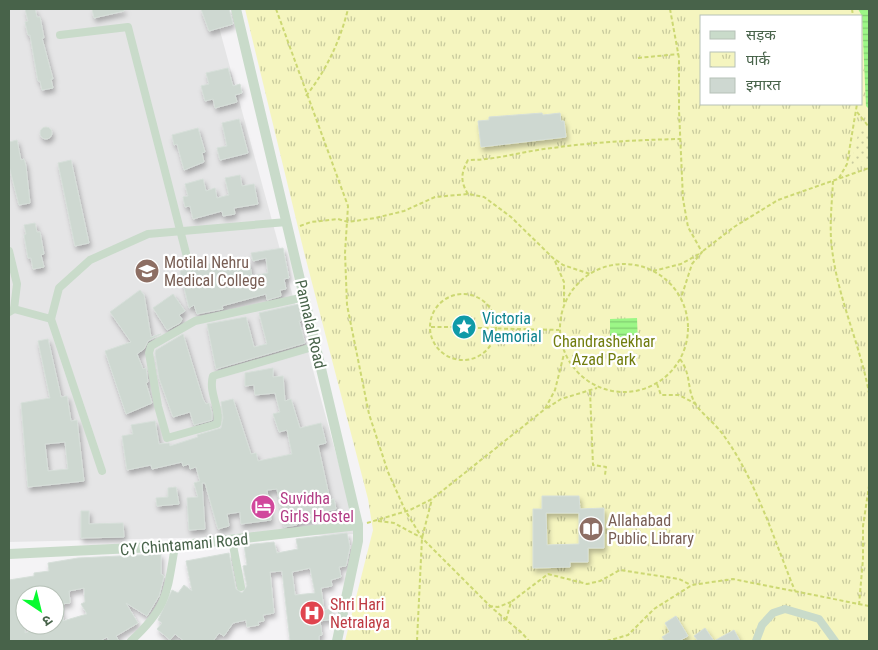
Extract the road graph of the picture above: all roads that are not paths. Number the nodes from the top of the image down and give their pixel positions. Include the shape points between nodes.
1 (236, 9) edge
2 (60, 35) dead end
3 (287, 222) junction
4 (180, 231) junction
5 (9, 251) edge
6 (187, 256) dead end
7 (305, 297) junction
8 (11, 311) edge
9 (51, 319) junction
10 (316, 346) junction
11 (102, 472) dead end
12 (358, 525) junction
13 (232, 540) junction
14 (175, 546) junction
15 (9, 554) edge
16 (241, 587) dead end
17 (131, 641) edge
18 (337, 641) edge
19 (756, 641) edge
20 (834, 641) edge

1 - 3 street, Pannalal Road
2 - 4 street via 128,27
3 - 4 street
3 - 7 street, Pannalal Road
4 - 6 street
4 - 9 street via 148,234 90,260 59,288
5 - 8 street via 17,284
7 - 10 street, Pannalal Road
7 - 10 street via 195,321 151,346 150,362 167,438 217,424 210,385 213,376
8 - 9 street
9 - 11 street
10 - 12 street, Pannalal Road
12 - 13 street, CY Chintamani Road
12 - 18 street, Pannalal Road via 358,541
13 - 14 street, CY Chintamani Road
13 - 16 street
14 - 15 street, CY Chintamani Road
14 - 17 street via 167,595 153,621
19 - 20 street via 762,625 773,613 785,609 819,619

